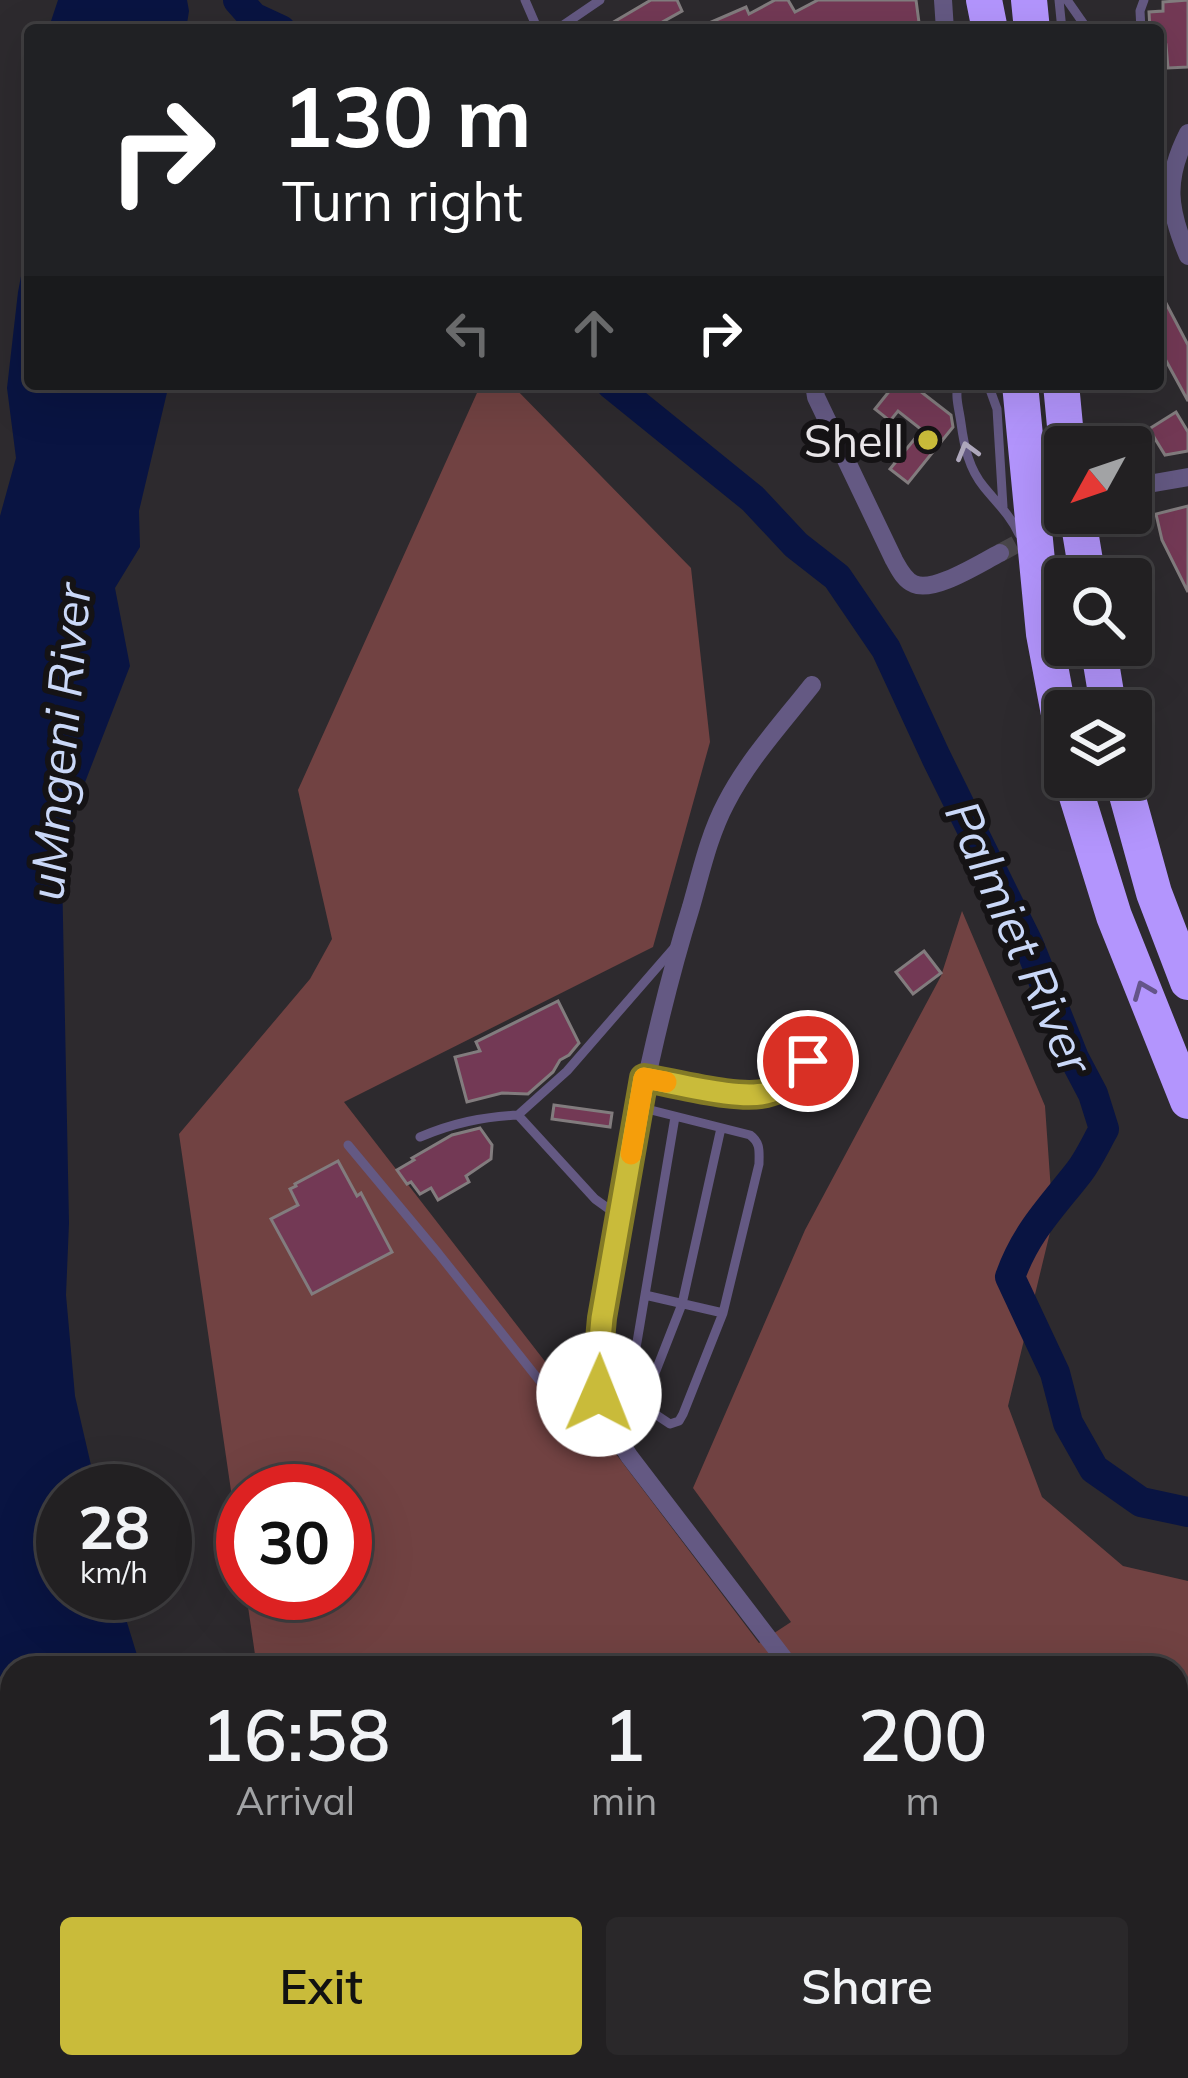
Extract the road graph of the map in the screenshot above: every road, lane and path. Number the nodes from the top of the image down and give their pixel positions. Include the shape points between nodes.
1 (600, 0) edge
2 (1085, 1) edge
3 (1066, 3) edge
4 (565, 24) edge
5 (1188, 133) edge
6 (1188, 256) edge
7 (815, 390) edge
8 (957, 390) edge
9 (990, 390) edge
10 (1021, 390) edge
11 (1062, 390) edge
12 (1065, 426) edge
13 (1188, 477) edge
14 (1152, 484) edge
15 (1003, 508) junction
16 (1000, 553) tunnel mouth
17 (1038, 574) junction
18 (812, 685) dead end
19 (1054, 690) edge
20 (1078, 798) edge
21 (1128, 798) edge
22 (680, 941) junction
23 (1188, 982) edge
24 (827, 1034) dead end
25 (644, 1078) junction
26 (1188, 1101) edge
27 (639, 1107) junction
28 (518, 1115) junction
29 (675, 1117) junction
30 (721, 1129) junction
31 (420, 1137) dead end
32 (348, 1145) dead end
33 (620, 1217) junction
34 (645, 1295) junction
35 (682, 1304) junction
36 (723, 1312) junction
37 (646, 1396) junction
38 (618, 1438) junction
39 (782, 1656) edge

1 - 4 lane
2 - 3 lane
5 - 6 street via 1170,186
7 - 16 street via 910,582 943,582
15 -> 8 lane via 971,466
9 - 15 lane
10 - 17 highway
11 - 12 highway
13 - 14 street
15 - 17 lane
17 - 19 highway
18 - 22 street via 724,806
26 -> 20 highway via 1114,916
21 - 23 highway
22 - 25 street
22 - 28 lane
24 - 25 lane via 794,1078 769,1093
25 - 27 street
27 - 29 lane
27 - 33 street
28 - 31 lane via 475,1118
28 - 33 lane
29 - 30 lane
29 - 34 lane
30 - 35 lane
30 - 36 lane via 750,1136 759,1148
32 - 38 lane via 558,1404
33 - 38 street via 598,1361 599,1394
34 - 35 lane
34 - 37 lane via 635,1366
35 - 36 lane
35 - 37 lane
36 - 37 lane via 679,1421 655,1414
38 - 39 street

